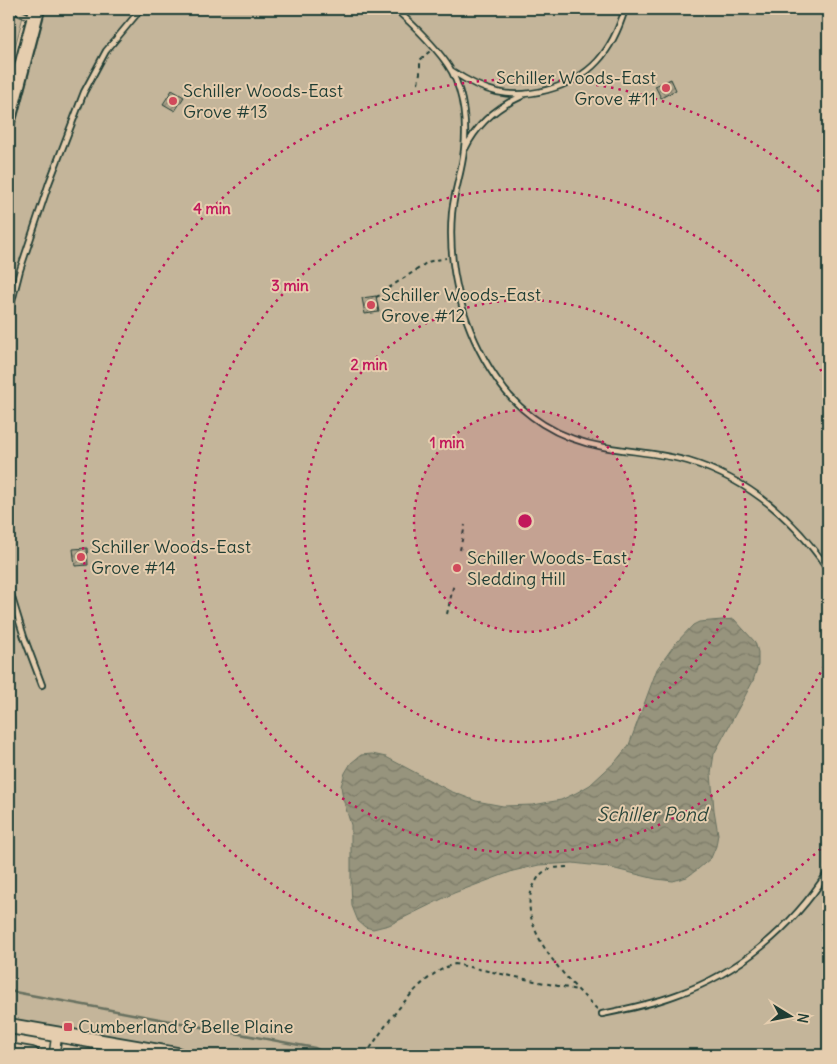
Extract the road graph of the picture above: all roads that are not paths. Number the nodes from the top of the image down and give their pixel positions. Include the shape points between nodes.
1 (11, 9) edge
2 (141, 9) edge
3 (395, 9) edge
4 (625, 9) edge
5 (35, 14) edge
6 (451, 70) junction
7 (524, 95) junction
8 (9, 116) edge
9 (464, 153) junction
10 (9, 313) edge
11 (828, 569) edge
12 (9, 588) edge
13 (42, 685) dead end
14 (828, 872) edge
15 (602, 1014) road end
16 (9, 1026) edge
17 (57, 1034) junction
18 (9, 1051) edge
19 (32, 1055) edge
20 (54, 1055) edge
21 (177, 1055) edge

1 - 5 lane
2 - 10 lane via 106,51 84,92 48,183
3 - 6 lane
4 - 7 lane via 607,50 582,76 557,87
5 - 8 main road
6 - 7 lane via 490,90
6 - 9 lane via 463,110
7 - 9 lane via 484,121
9 - 11 lane via 452,215 457,282 479,349 505,390 534,418 570,438 672,457 731,479 787,518
12 - 13 lane
14 - 15 lane via 791,920 735,966 676,995
16 - 17 main road
17 - 20 street
17 - 21 main road
18 - 19 main road

